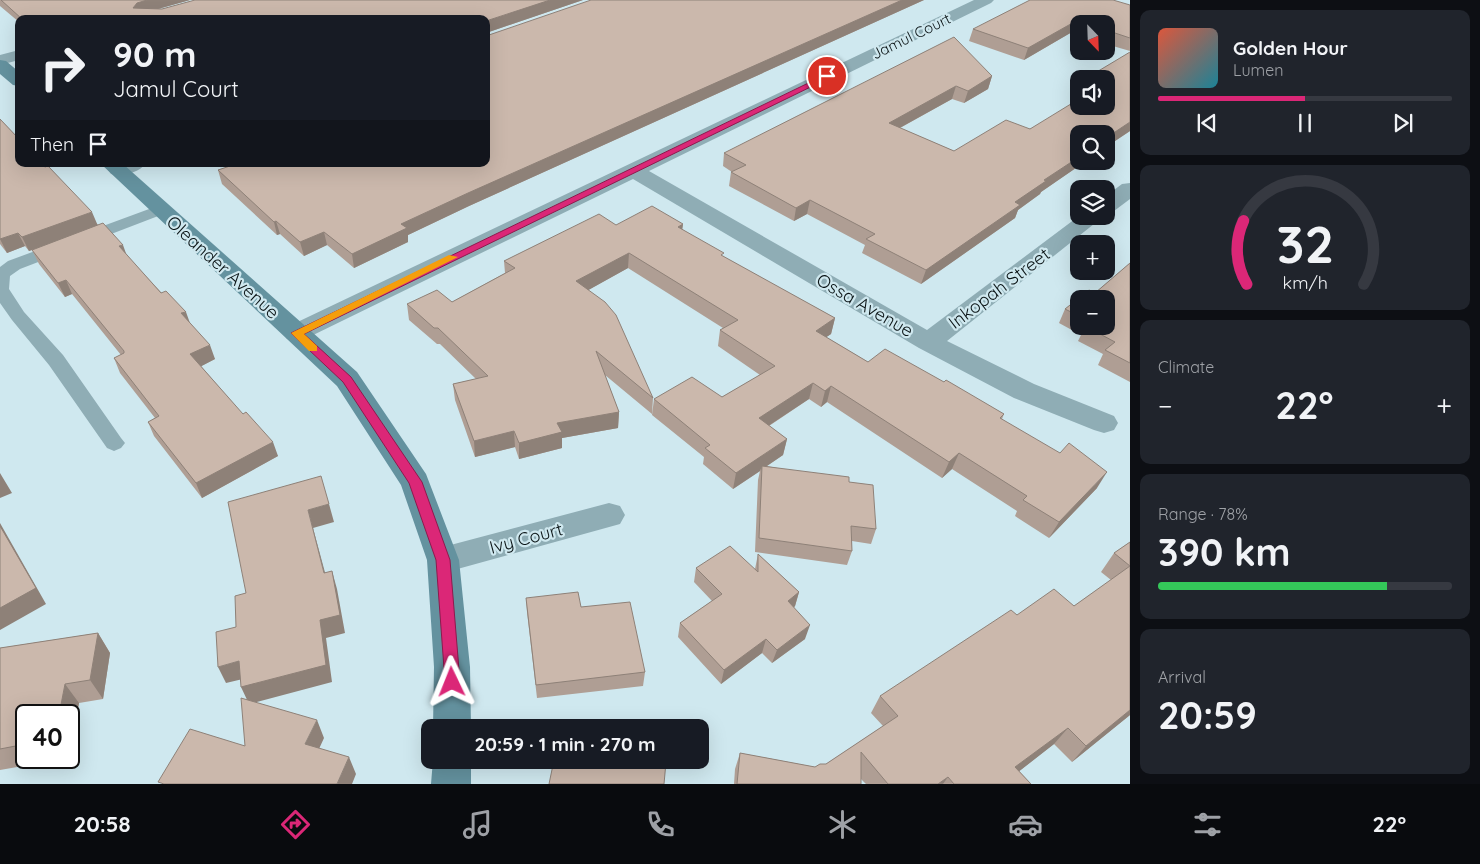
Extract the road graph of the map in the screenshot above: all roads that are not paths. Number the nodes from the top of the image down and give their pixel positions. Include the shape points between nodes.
1 (986, 0) edge
2 (15, 55) edge
3 (0, 60) edge
4 (0, 64) edge
5 (15, 77) edge
6 (122, 167) edge
7 (635, 171) junction
8 (1130, 189) edge
9 (1115, 200) edge
10 (160, 210) junction
11 (1081, 225) edge
12 (296, 333) junction
13 (928, 342) junction
14 (1104, 423) dead end
15 (114, 443) dead end
16 (609, 515) dead end
17 (443, 560) junction
18 (452, 719) edge
19 (452, 769) edge
20 (452, 784) edge

1 - 7 street, Jamul Court
2 - 3 street
4 - 5 street
6 - 10 street, Oleander Avenue
7 - 12 street, Jamul Court
7 - 13 street, Ossa Avenue
8 - 9 street
10 - 12 street, Oleander Avenue
10 - 15 lane via 14,265 1,274 0,289 18,316 56,360
11 - 13 street, Inkopah Street
12 - 17 street, Oleander Avenue via 347,379 415,482
13 - 14 street, Ossa Avenue via 1024,391
16 - 17 street, Ivy Court
17 - 18 street, Oleander Avenue via 452,667
19 - 20 street

